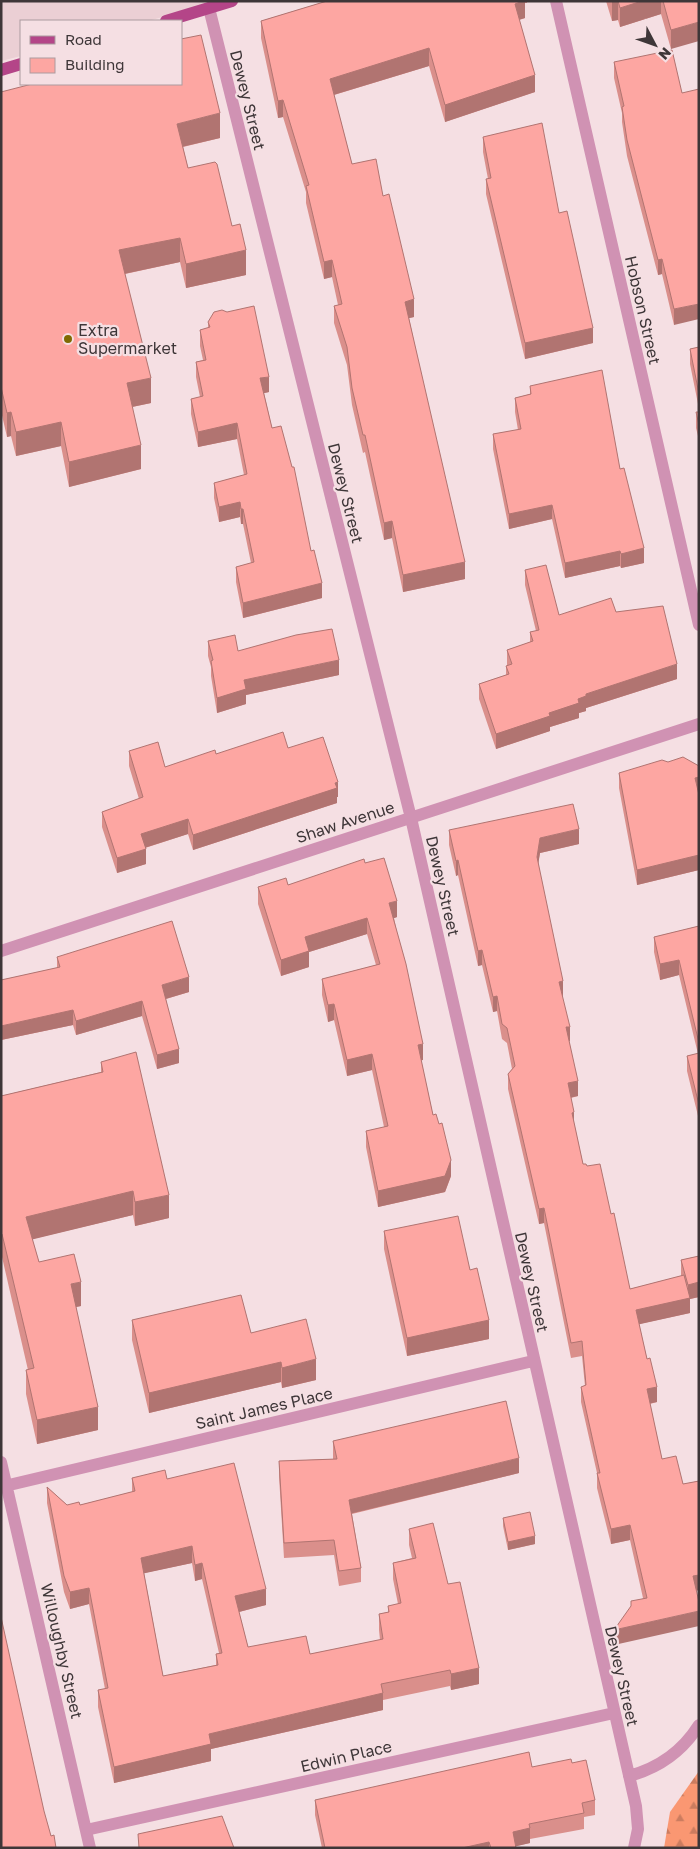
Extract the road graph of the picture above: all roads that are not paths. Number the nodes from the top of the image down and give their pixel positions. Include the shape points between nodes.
1 (232, 1) edge
2 (556, 1) edge
3 (209, 8) junction
4 (169, 20) edge
5 (20, 64) edge
6 (1, 70) edge
7 (699, 625) edge
8 (699, 724) edge
9 (411, 818) junction
10 (1, 951) edge
11 (533, 1361) junction
12 (1, 1462) edge
13 (4, 1486) edge
14 (614, 1713) junction
15 (699, 1725) edge
16 (629, 1776) junction
17 (86, 1830) junction
18 (90, 1848) edge
19 (634, 1848) edge

1 - 3 main road
2 - 7 street, Hobson Street
3 - 4 main road
3 - 9 street, Dewey Street
5 - 6 main road
8 - 9 street, Shaw Avenue
9 - 10 street, Shaw Avenue
9 - 11 street, Dewey Street
11 - 13 street, Saint James Place
11 - 14 street, Dewey Street
12 - 13 street, Willoughby Street
13 - 17 street, Willoughby Street
14 - 16 street, Dewey Street
14 - 17 street, Edwin Place
15 - 16 street via 687,1742 665,1761
16 - 19 street via 638,1819
17 - 18 street, Willoughby Street

